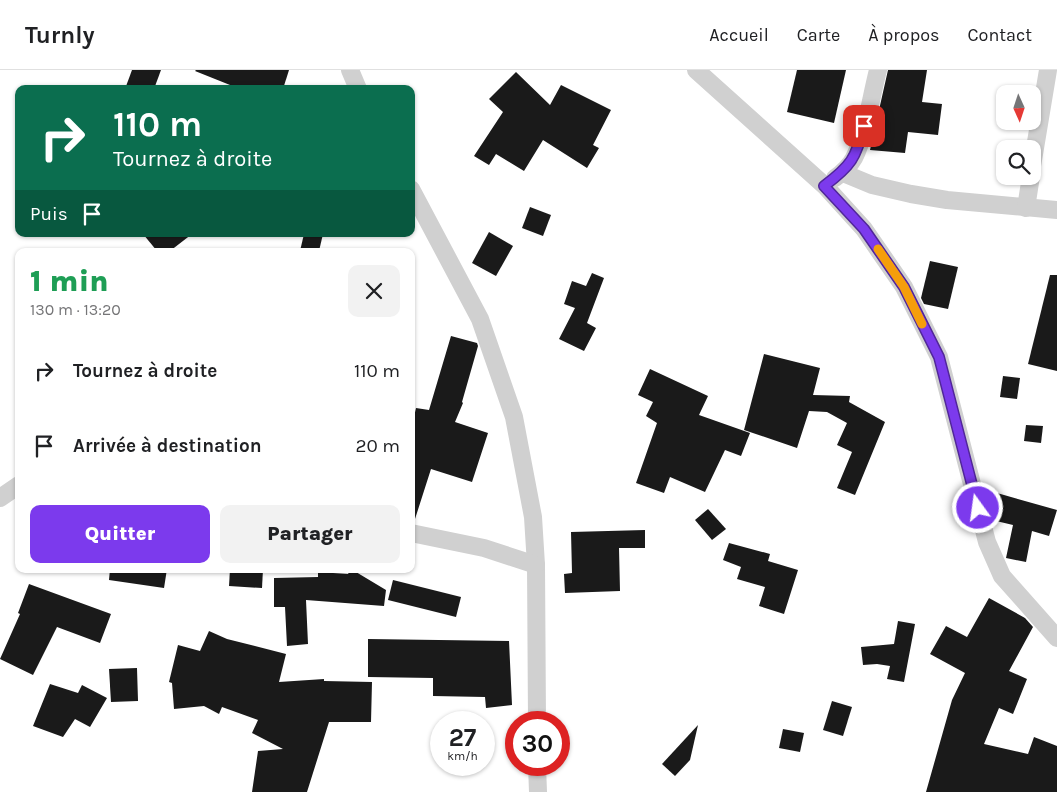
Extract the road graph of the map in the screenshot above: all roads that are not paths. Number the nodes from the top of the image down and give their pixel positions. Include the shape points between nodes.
1 (350, 70) edge
2 (696, 70) edge
3 (878, 70) edge
4 (1048, 70) edge
5 (356, 85) edge
6 (1036, 140) edge
7 (843, 173) junction
8 (1030, 185) edge
9 (824, 186) junction
10 (415, 197) edge
11 (1026, 208) junction
12 (1057, 210) edge
13 (15, 488) edge
14 (0, 498) edge
15 (415, 534) edge
16 (536, 565) junction
17 (1057, 638) edge
18 (537, 711) edge
19 (537, 776) edge
20 (538, 792) edge

1 - 5 street
2 - 9 street
3 - 7 street via 859,144
4 - 6 street
7 - 9 street
7 - 11 street via 872,185 911,194
8 - 11 street
9 - 17 street via 864,229 904,287 939,357 987,542 1002,576
10 - 16 street via 480,319 514,417 533,517
11 - 12 street
13 - 14 street
15 - 16 street via 484,548
16 - 18 street
19 - 20 street

